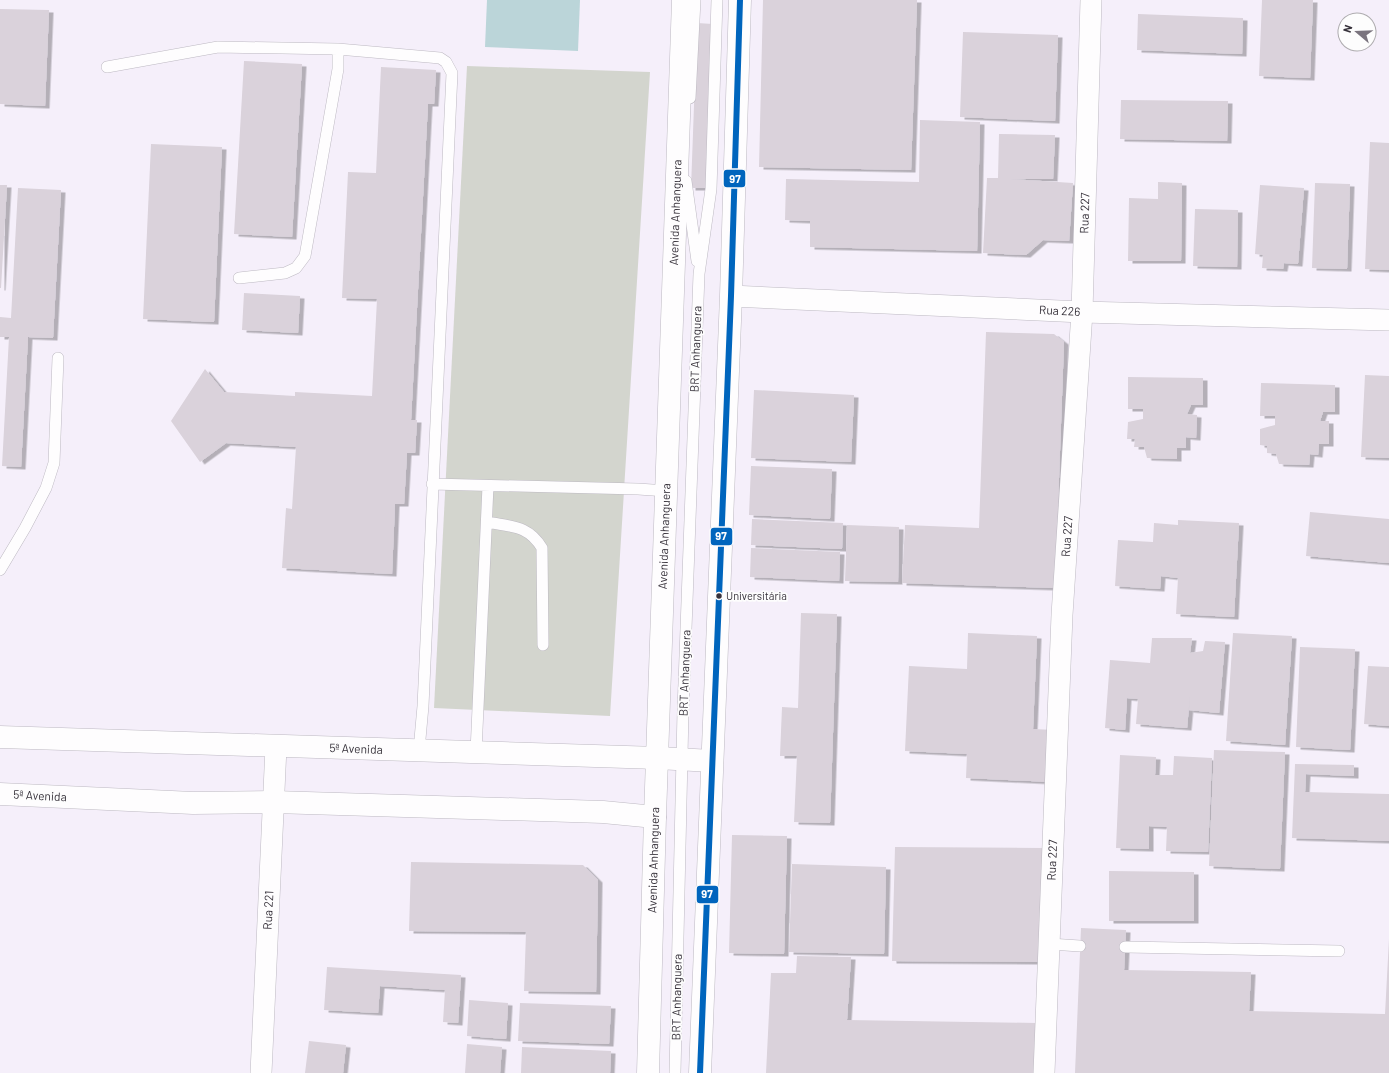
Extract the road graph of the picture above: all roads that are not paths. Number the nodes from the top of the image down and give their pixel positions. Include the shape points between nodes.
1 (683, 0) edge
2 (695, 0) edge
3 (717, 0) edge
4 (740, 0) edge
5 (1091, 0) edge
6 (338, 49) junction
7 (107, 67) dead end
8 (699, 274) junction
9 (240, 278) dead end
10 (731, 296) junction
11 (1082, 312) junction
12 (1389, 320) edge
13 (58, 358) dead end
14 (432, 484) junction
15 (488, 486) junction
16 (667, 491) junction
17 (487, 522) junction
18 (0, 570) edge
19 (543, 646) dead end
20 (0, 737) edge
21 (276, 747) junction
22 (419, 750) junction
23 (476, 752) junction
24 (658, 758) junction
25 (682, 760) junction
26 (712, 761) junction
27 (0, 794) edge
28 (274, 802) junction
29 (654, 817) junction
30 (1050, 944) junction
31 (1080, 946) dead end
32 (1125, 947) dead end
33 (1339, 951) dead end
34 (261, 1073) edge
35 (648, 1073) edge
36 (675, 1073) edge
37 (700, 1073) edge
38 (1044, 1073) edge

1 - 16 main road, Avenida Anhanguera
2 - 8 lane, BRT Anhanguera via 686,188
3 - 8 lane, BRT Anhanguera via 711,189
4 - 10 main road
5 - 11 street, Rua 227
6 - 7 lane via 218,47
6 - 9 lane via 338,69 305,256 296,268 285,274
6 - 14 lane via 440,58 446,62 452,73
8 - 25 lane, BRT Anhanguera
10 - 11 street, Rua 226
10 - 26 main road
11 - 12 street, Rua 226
11 - 30 street, Rua 227 via 1062,614
13 - 18 lane via 54,463 46,488
14 - 15 lane
14 - 22 lane
15 - 16 lane
15 - 17 lane
16 - 24 main road, Avenida Anhanguera
17 - 19 lane via 523,529 535,536 542,548
17 - 23 lane
20 - 21 main road, 5ª Avenida
21 - 22 main road, 5ª Avenida
21 - 28 street, Rua 221
22 - 23 main road, 5ª Avenida
23 - 24 main road, 5ª Avenida
24 - 25 main road, 5ª Avenida
24 - 29 main road, Avenida Anhanguera
25 - 26 main road, 5ª Avenida
25 - 36 lane, BRT Anhanguera
26 - 37 main road
27 - 28 main road, 5ª Avenida via 193,803
28 - 29 main road, 5ª Avenida via 603,812
28 - 34 street, Rua 221
29 - 35 main road, Avenida Anhanguera
30 - 31 lane
30 - 38 street, Rua 227
32 - 33 lane

